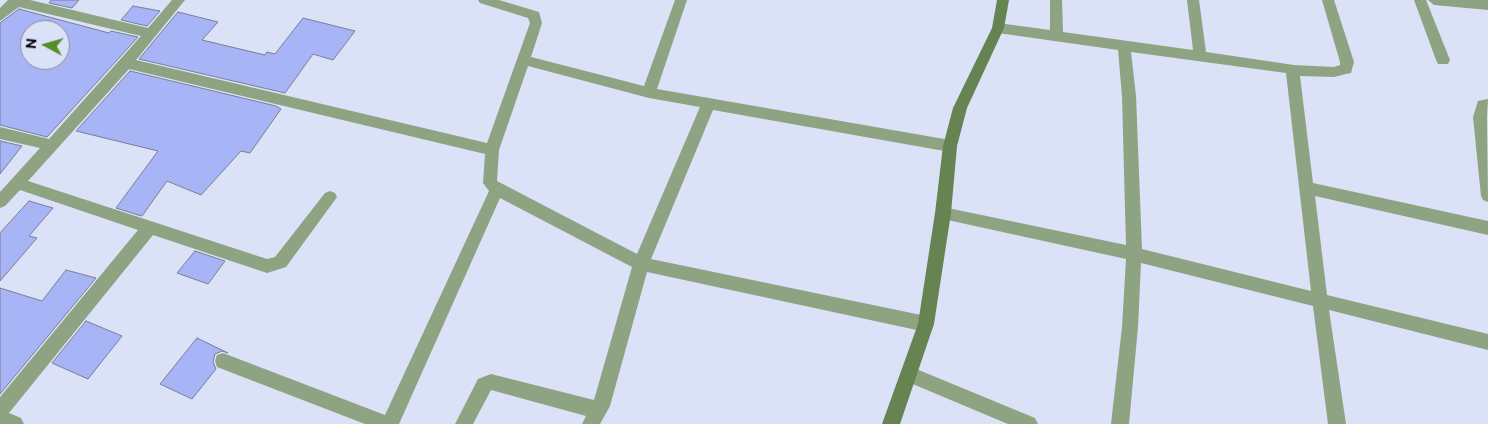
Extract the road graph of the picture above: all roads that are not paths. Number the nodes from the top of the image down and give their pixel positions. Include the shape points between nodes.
1 (179, 0) edge
2 (484, 0) edge
3 (681, 0) edge
4 (1003, 0) edge
5 (1056, 0) edge
6 (1193, 0) edge
7 (1328, 0) edge
8 (1420, 0) edge
9 (1434, 0) edge
10 (1488, 5) edge
11 (0, 16) edge
12 (998, 28) junction
13 (150, 33) junction
14 (1057, 35) junction
15 (1124, 45) junction
16 (1200, 54) junction
17 (523, 60) junction
18 (1443, 60) dead end
19 (126, 63) junction
20 (1292, 70) junction
21 (648, 93) junction
22 (708, 104) junction
23 (1488, 104) edge
24 (0, 133) edge
25 (52, 145) junction
26 (950, 146) junction
27 (492, 150) junction
28 (17, 183) junction
29 (1308, 188) junction
30 (497, 189) junction
31 (1488, 196) edge
32 (330, 197) dead end
33 (0, 202) edge
34 (943, 213) junction
35 (150, 227) junction
36 (1488, 228) edge
37 (1134, 254) junction
38 (641, 264) junction
39 (1320, 300) junction
40 (926, 324) junction
41 (1488, 342) edge
42 (223, 361) dead end
43 (909, 374) junction
44 (0, 410) edge
45 (594, 416) edge
46 (0, 418) edge
47 (15, 424) edge
48 (388, 424) edge
49 (464, 424) edge
50 (891, 424) edge
51 (1029, 424) edge
52 (1120, 424) edge
53 (1337, 424) edge

1 - 13 street
2 - 17 street via 534,15 536,23
3 - 21 street
4 - 12 street
5 - 14 street
6 - 16 street
7 - 20 street via 1347,62 1346,69 1334,72
8 - 18 street
9 - 10 street
11 - 13 street via 19,2
12 - 14 street
12 - 26 street via 960,108
13 - 19 street
14 - 15 street
15 - 16 street
15 - 37 street via 1129,96
16 - 20 street
17 - 21 street
17 - 27 street
19 - 25 street
19 - 27 street
20 - 29 street
21 - 22 street
22 - 26 street
22 - 38 street
23 - 31 street via 1483,105 1480,117
24 - 25 street
25 - 28 street
26 - 34 street
27 - 30 street via 490,183
28 - 33 street
28 - 35 street
29 - 36 street
29 - 39 street
30 - 38 street
30 - 48 street
32 - 35 street via 286,257 273,266 262,266
34 - 37 street
34 - 40 street
35 - 44 street
37 - 39 street
37 - 52 street
38 - 40 street
38 - 45 street via 603,402
39 - 41 street
39 - 53 street
40 - 43 street
42 - 48 street
43 - 50 street
43 - 51 street
45 - 49 street via 592,410 494,381 484,385
46 - 47 street

